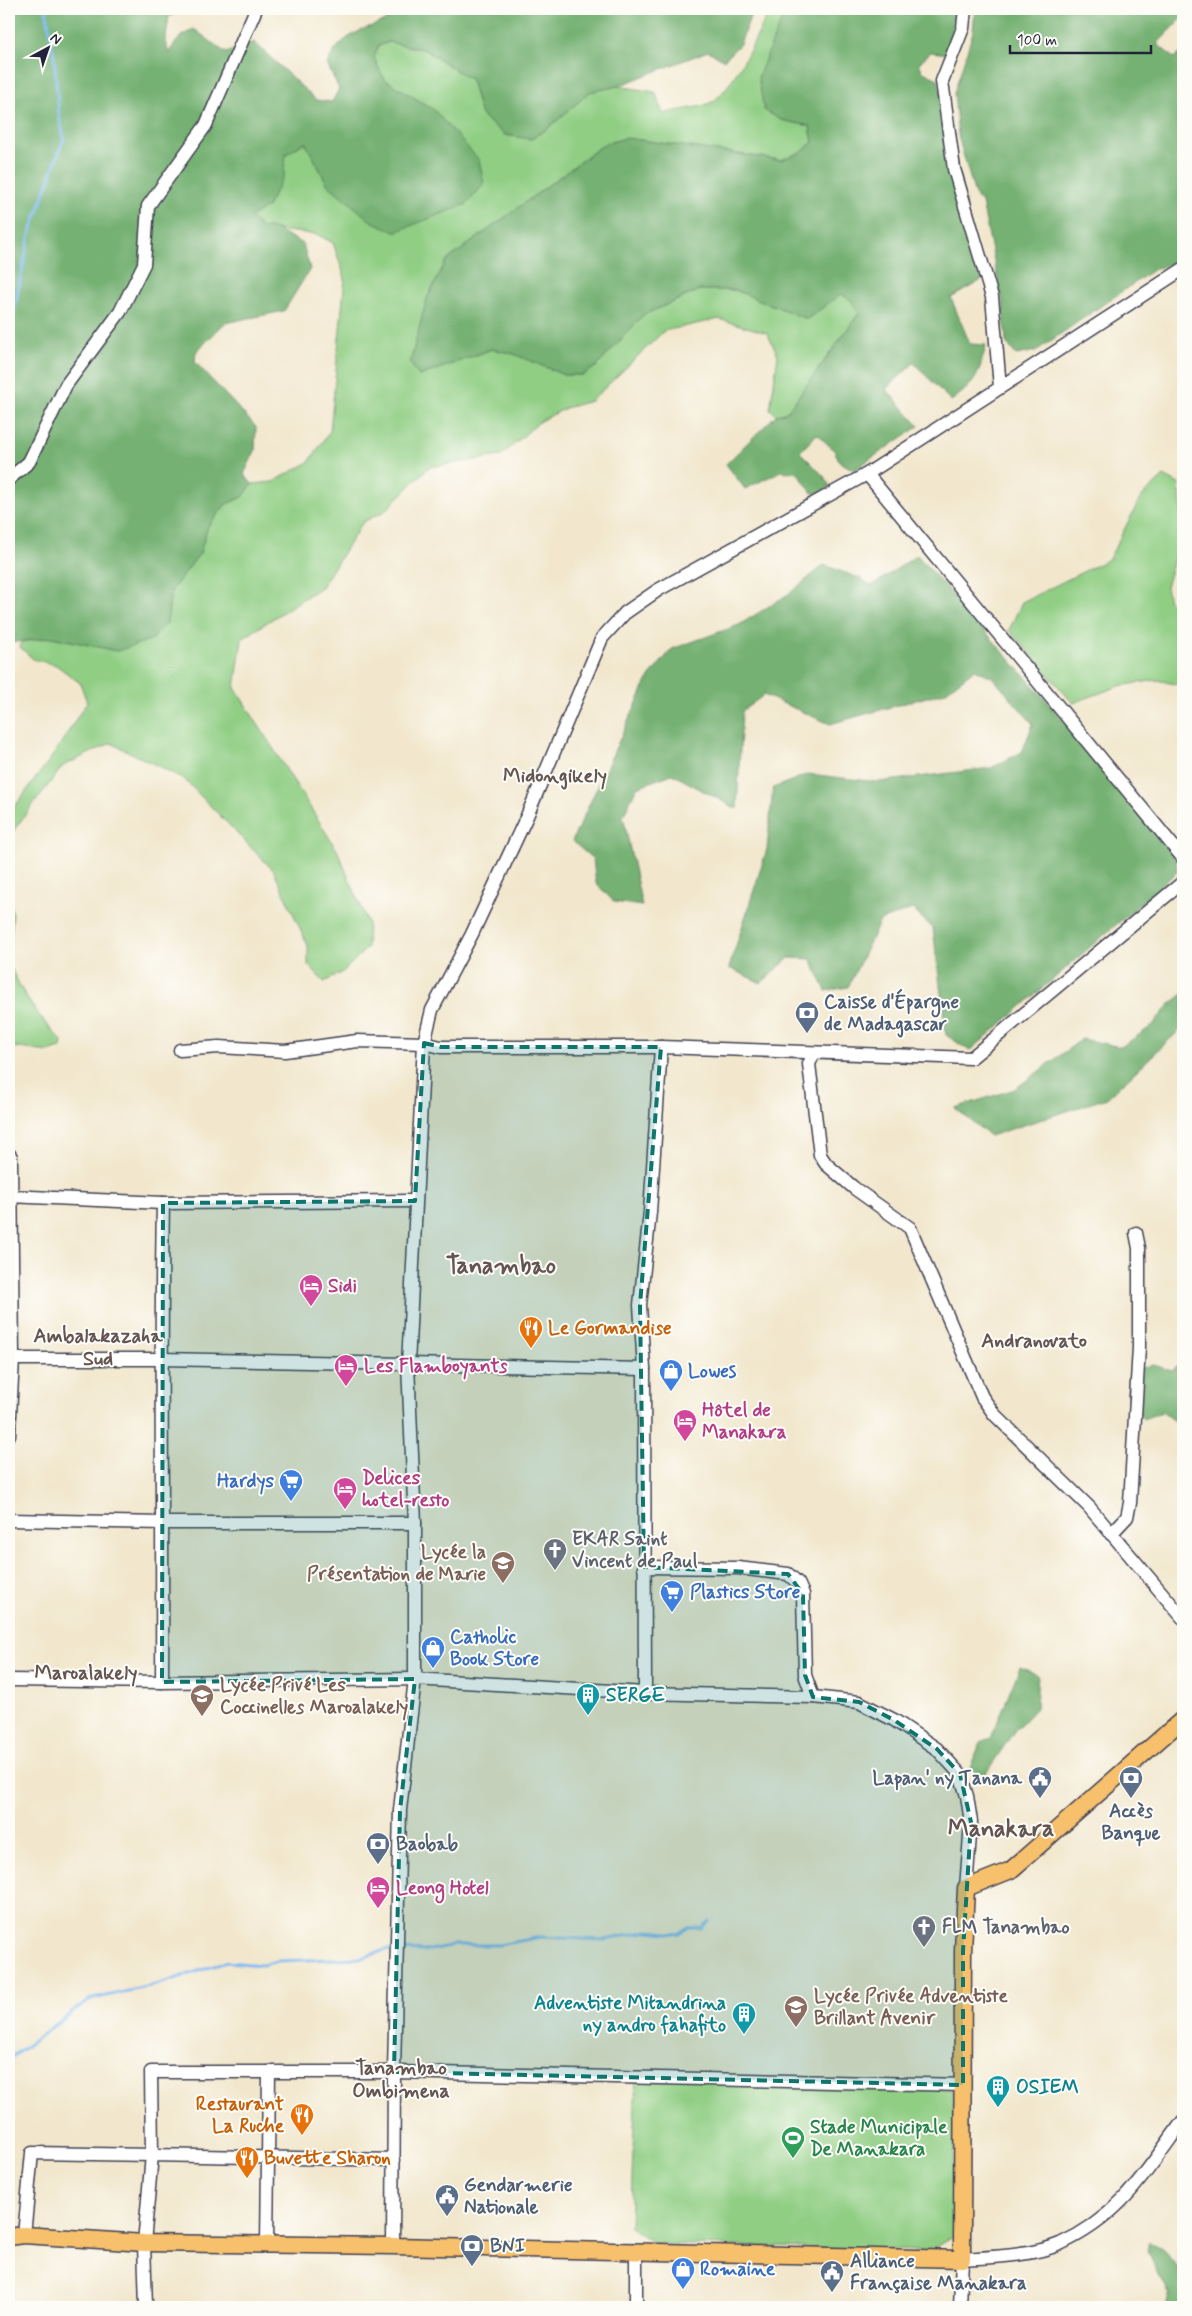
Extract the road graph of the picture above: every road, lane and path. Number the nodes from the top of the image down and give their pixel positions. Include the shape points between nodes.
1 (256, 9) edge
2 (965, 9) edge
3 (1183, 269) edge
4 (1000, 387) junction
5 (867, 474) junction
6 (9, 479) edge
7 (1183, 858) edge
8 (1183, 882) edge
9 (424, 1043) junction
10 (661, 1047) junction
11 (180, 1050) dead end
12 (814, 1053) junction
13 (9, 1154) edge
14 (10, 1196) edge
15 (415, 1201) junction
16 (164, 1203) junction
17 (1136, 1233) dead end
18 (11, 1359) edge
19 (160, 1359) junction
20 (408, 1365) junction
21 (644, 1369) junction
22 (9, 1435) edge
23 (9, 1520) edge
24 (163, 1523) junction
25 (415, 1523) junction
26 (1111, 1534) junction
27 (644, 1567) junction
28 (1183, 1618) edge
29 (415, 1679) junction
30 (9, 1680) edge
31 (162, 1682) junction
32 (644, 1693) junction
33 (813, 1697) junction
34 (1183, 1719) edge
35 (966, 1888) junction
36 (269, 2072) junction
37 (394, 2072) junction
38 (963, 2085) junction
39 (1183, 2121) edge
40 (152, 2155) junction
41 (268, 2157) junction
42 (394, 2160) junction
43 (16, 2236) edge
44 (144, 2243) junction
45 (267, 2245) junction
46 (394, 2246) junction
47 (636, 2252) junction
48 (962, 2259) junction
49 (146, 2307) edge
50 (636, 2307) edge
51 (960, 2307) edge

1 - 6 street via 206,125 148,206 144,264 120,312 66,385 28,462
2 - 4 street via 963,28 942,81 954,169 992,297
3 - 4 street
4 - 5 street
5 - 7 street
5 - 9 street via 658,590 624,613 602,638 523,824 472,934 432,1010
8 - 12 street via 971,1058
9 - 10 street via 441,1047
9 - 11 street via 357,1041 286,1051 219,1047
9 - 15 street
10 - 12 street
10 - 21 street via 640,1305
12 - 26 street via 808,1064 820,1154 826,1164 910,1228 982,1396 995,1415 1089,1507
13 - 14 street
14 - 16 street
14 - 18 street
15 - 16 street
15 - 20 street
16 - 19 street
17 - 26 street via 1139,1248 1139,1348 1130,1503 1127,1517
18 - 19 street
18 - 22 street
19 - 20 street
19 - 24 street
20 - 21 street
20 - 25 street
21 - 27 street
23 - 24 street
24 - 25 street
24 - 31 street
25 - 29 street
26 - 28 street
27 - 32 street
27 - 33 street via 738,1568 788,1574 798,1583 802,1594 804,1675
29 - 31 street
29 - 32 street
29 - 37 street via 400,1810
30 - 31 street
32 - 33 street
33 - 35 street via 860,1702 937,1749 960,1774 971,1822
34 - 35 main road via 1010,1870
35 - 38 main road
36 - 37 street
36 - 40 street via 151,2072
36 - 41 street
37 - 38 street
37 - 42 street
38 - 48 main road
39 - 48 street via 1131,2192 1111,2213 1059,2244 1015,2255
40 - 41 street
40 - 43 street via 32,2153
40 - 44 street
41 - 42 street
41 - 45 street
42 - 46 street
43 - 44 main road
44 - 45 main road
44 - 49 street
45 - 46 main road
46 - 47 main road
47 - 48 main road
47 - 50 street
48 - 51 street

